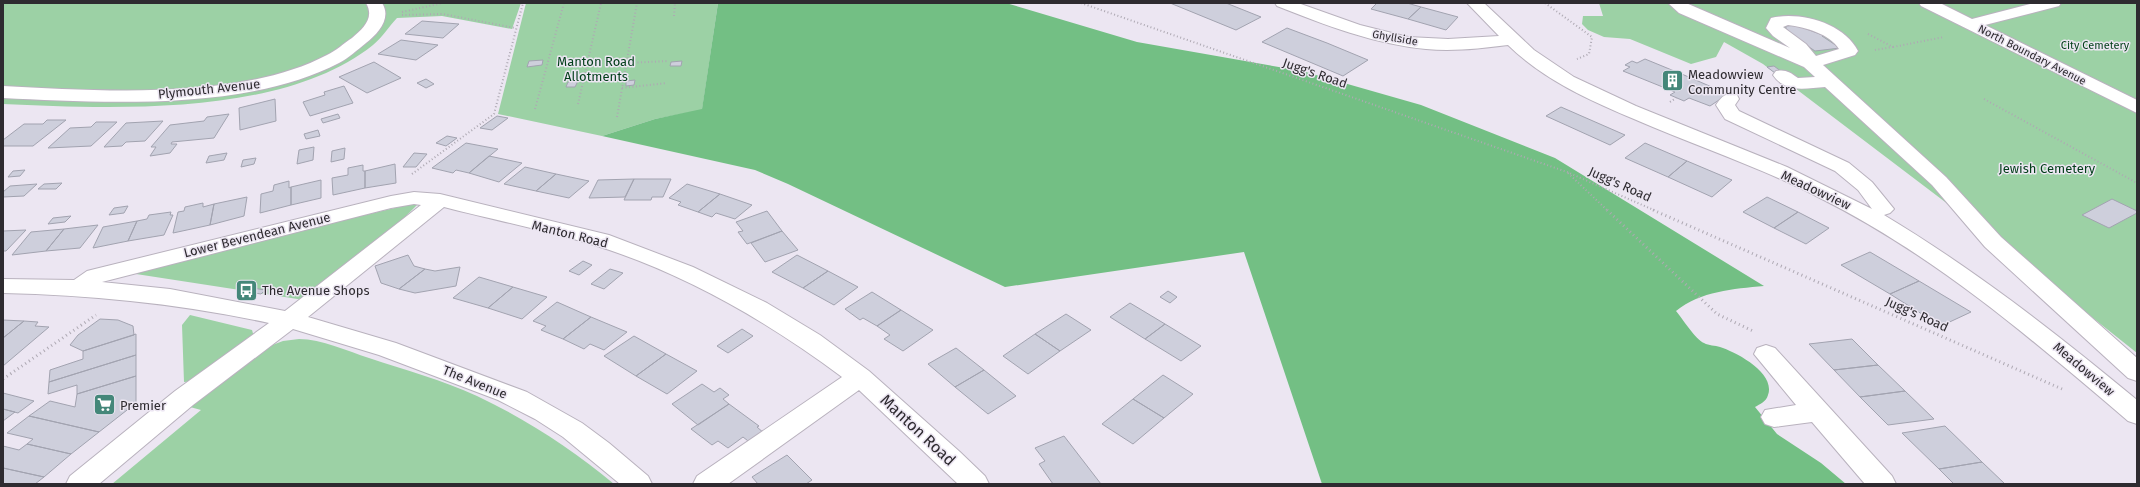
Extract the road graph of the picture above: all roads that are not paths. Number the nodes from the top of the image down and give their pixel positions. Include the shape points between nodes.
1 (1283, 3) edge
2 (1475, 3) edge
3 (1676, 3) edge
4 (1927, 3) edge
5 (2053, 3) edge
6 (377, 11) edge
7 (1971, 24) junction
8 (1512, 40) junction
9 (1782, 75) dead end
10 (1829, 82) junction
11 (3, 92) edge
12 (1730, 99) dead end
13 (2137, 107) edge
14 (440, 200) junction
15 (1883, 209) dead end
16 (3, 286) edge
17 (79, 288) junction
18 (291, 319) junction
19 (1762, 343) road end
20 (2137, 372) edge
21 (860, 377) junction
22 (1817, 412) junction
23 (2137, 414) edge
24 (1774, 417) dead end
25 (80, 484) edge
26 (638, 484) edge
27 (707, 484) edge
28 (975, 484) edge
29 (1882, 484) edge

1 - 8 street, Ghyllside via 1356,30 1397,40 1450,44
2 - 8 street, Meadowview
3 - 10 street via 1685,10 1810,63
4 - 7 street, North Boundary Avenue
5 - 7 street
6 - 11 street, Plymouth Avenue via 372,28 341,54 309,69 258,85 153,95 50,95
7 - 13 street, North Boundary Avenue
8 - 23 street, Meadowview via 1547,69 1613,103 1806,183 1899,232 1941,259 2035,328
9 - 10 street via 1794,84
10 - 20 street via 1939,181 1993,242
12 - 15 street via 1726,105 1732,115 1842,167 1865,186
14 - 17 street, Lower Bevendean Avenue via 403,200 315,220 95,276
14 - 18 street
14 - 21 street, Manton Road via 602,240 660,261 759,309 811,341
16 - 17 street
17 - 18 street via 180,298
18 - 25 street via 184,398
18 - 26 street, The Avenue via 411,356 528,403 609,457
19 - 22 street
21 - 27 street
21 - 28 street, Manton Road
22 - 24 street
22 - 29 street

